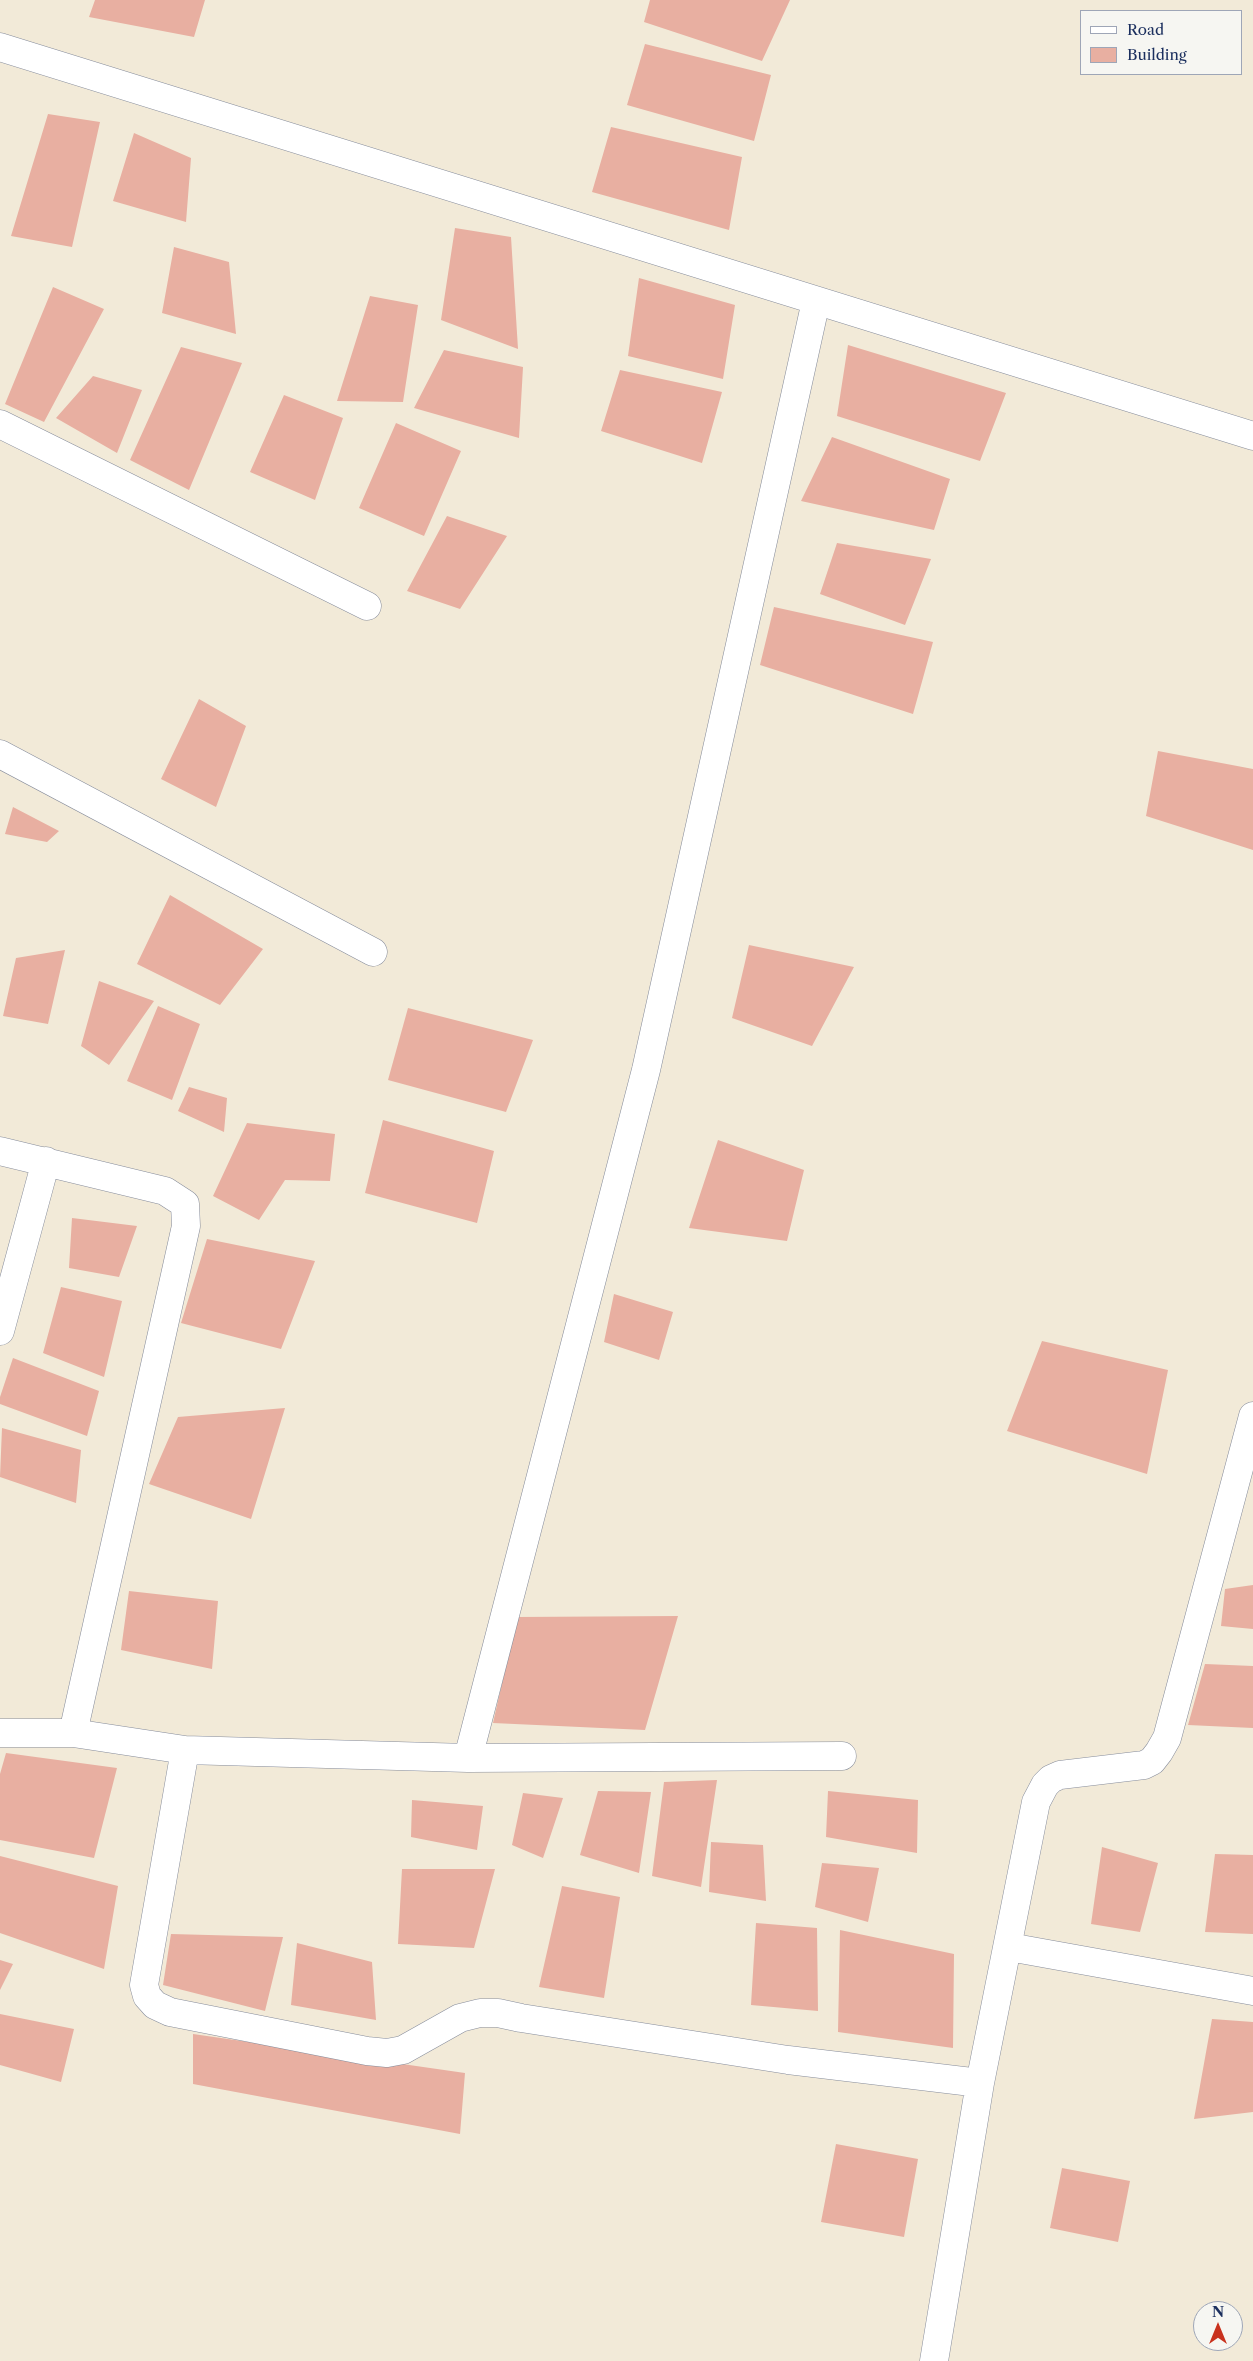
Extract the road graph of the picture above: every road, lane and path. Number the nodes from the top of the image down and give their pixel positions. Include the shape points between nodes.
1 (0, 47) edge
2 (816, 301) junction
3 (0, 424) edge
4 (1253, 436) edge
5 (366, 606) dead end
6 (0, 754) edge
7 (373, 952) dead end
8 (0, 1151) edge
9 (46, 1161) junction
10 (0, 1331) edge
11 (1253, 1416) edge
12 (0, 1733) edge
13 (73, 1733) junction
14 (185, 1750) junction
15 (842, 1756) dead end
16 (468, 1758) junction
17 (1009, 1947) junction
18 (1253, 1991) edge
19 (980, 2084) junction
20 (934, 2361) edge

1 - 2 street
2 - 4 street
2 - 16 street via 646,1070
3 - 5 street
6 - 7 street
8 - 9 street
9 - 10 street
9 - 13 street via 165,1191 185,1204 186,1226
11 - 17 street via 1167,1738 1152,1761 1144,1765 1060,1775 1045,1785 1036,1802
12 - 13 street
13 - 14 street
14 - 16 street
14 - 19 street via 144,1985 147,1996 155,2005 170,2012 387,2053 403,2050 460,2018 480,2012 498,2012 788,2060
15 - 16 street
17 - 18 street
17 - 19 street
19 - 20 street

